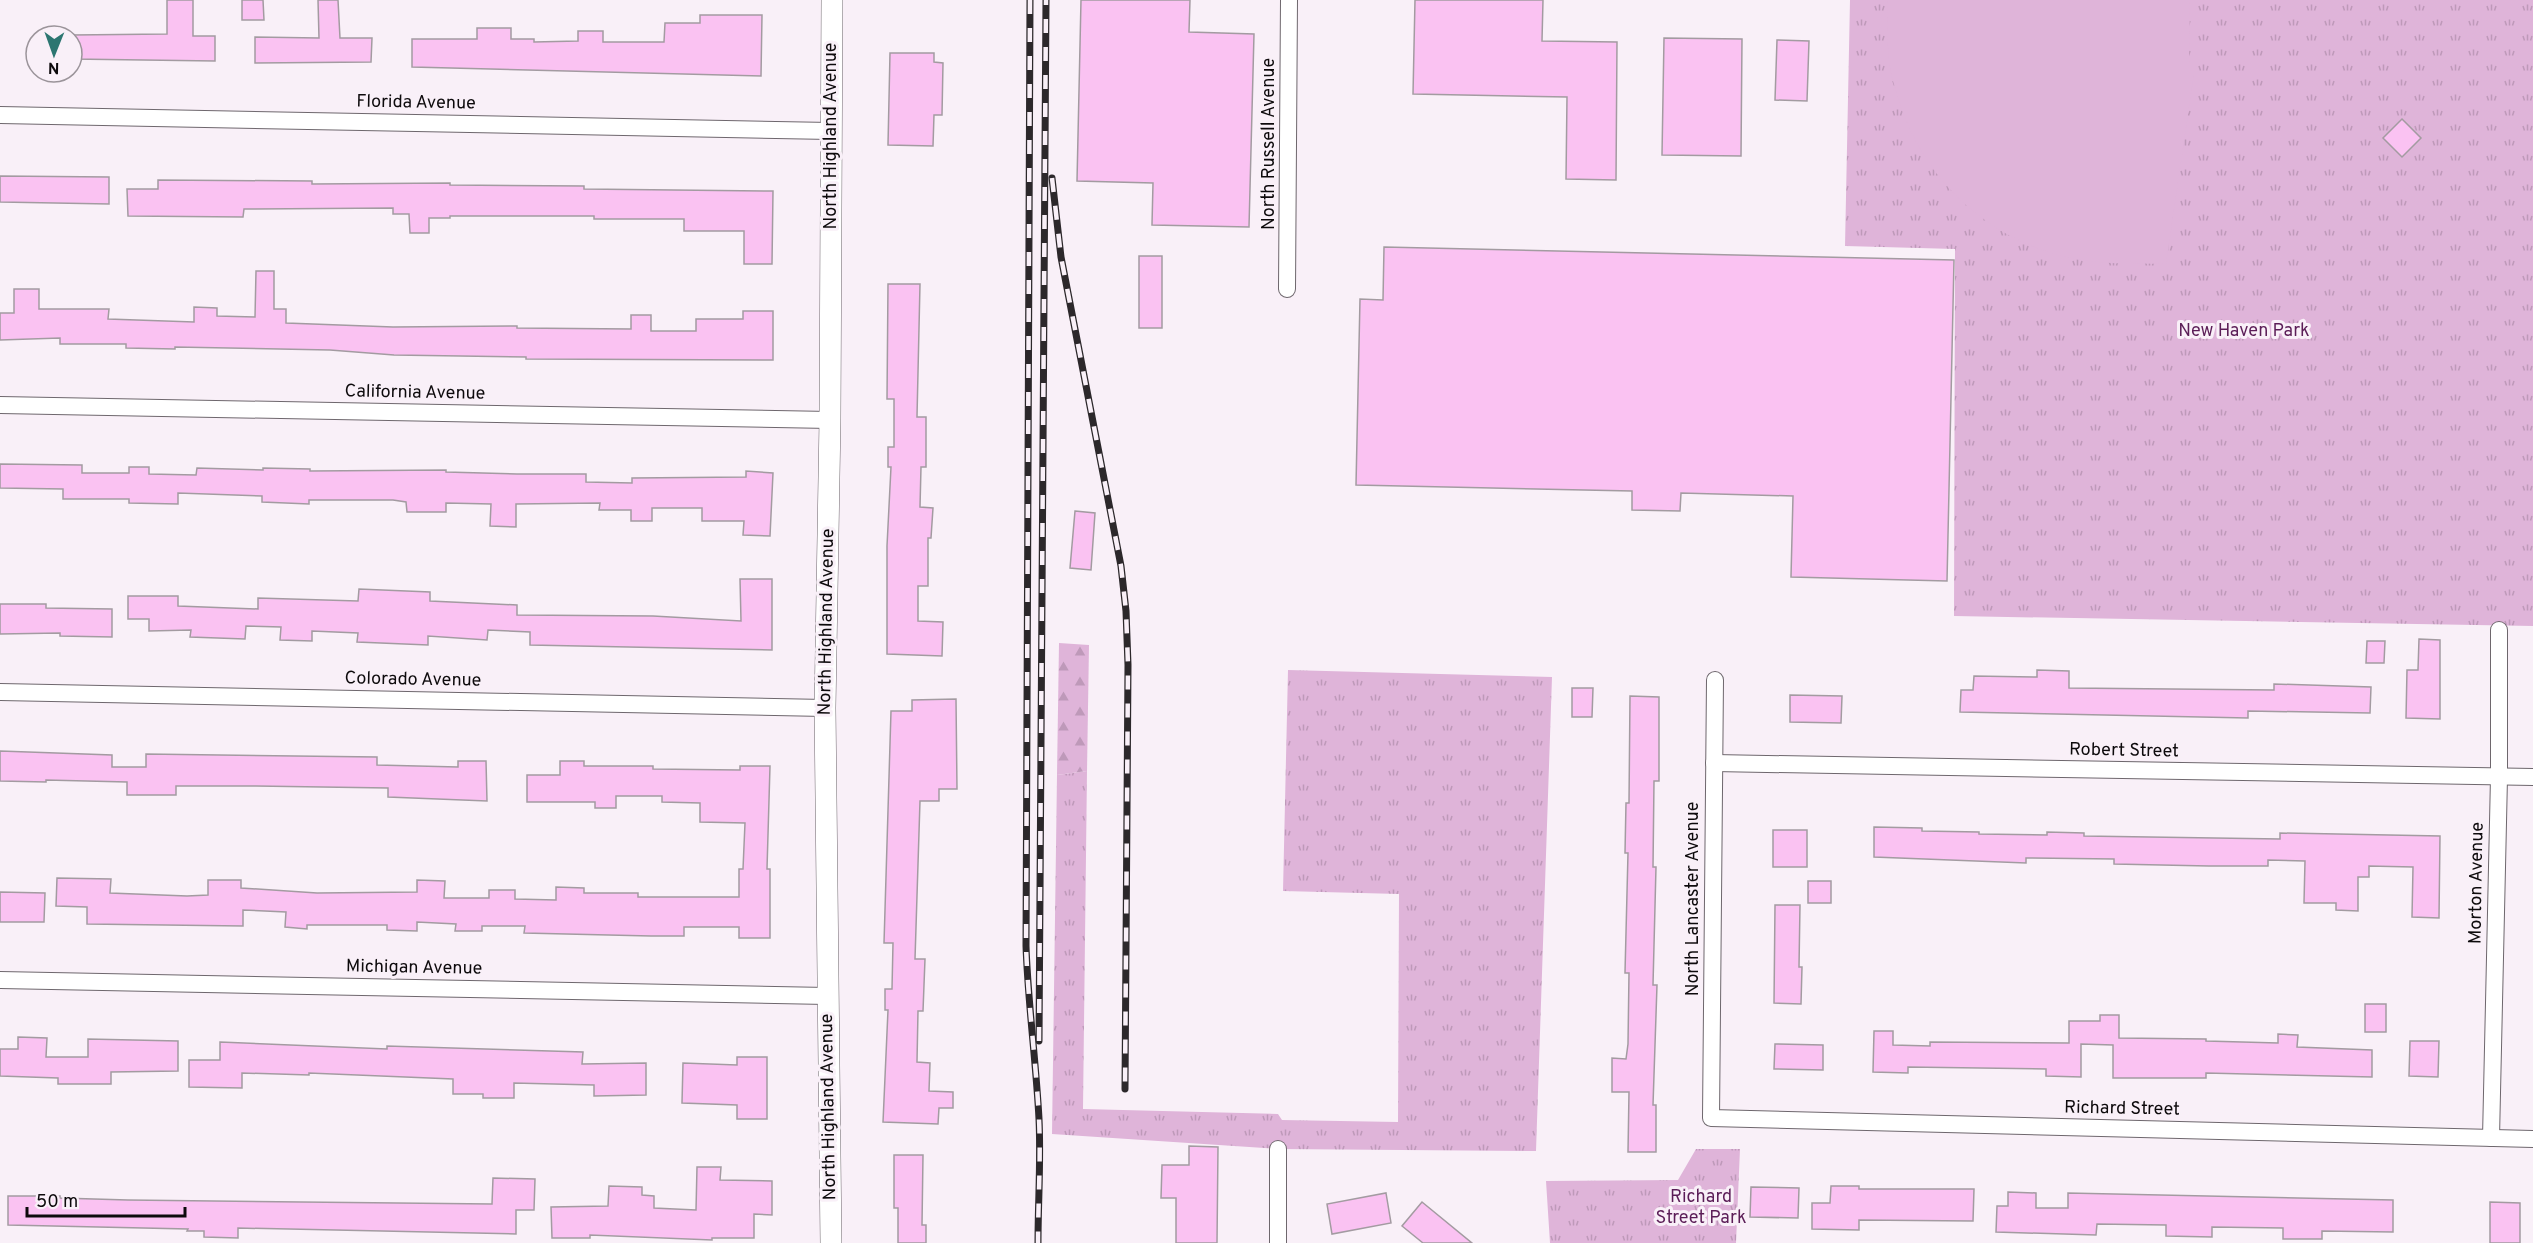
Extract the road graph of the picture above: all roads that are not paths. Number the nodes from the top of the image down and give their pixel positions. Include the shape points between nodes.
1 (832, 0) edge
2 (1289, 0) edge
3 (0, 115) edge
4 (831, 131) junction
5 (1287, 289) dead end
6 (0, 405) edge
7 (830, 420) junction
8 (2499, 630) dead end
9 (1715, 680) dead end
10 (0, 692) edge
11 (825, 708) junction
12 (1714, 763) junction
13 (2499, 777) junction
14 (2533, 777) edge
15 (0, 980) edge
16 (827, 996) junction
17 (1711, 1118) joint
18 (2491, 1138) junction
19 (2533, 1138) edge
20 (1278, 1149) dead end
21 (831, 1243) edge
22 (1278, 1243) edge

1 - 4 street, North Highland Avenue
2 - 5 street, North Russell Avenue
3 - 4 street, Florida Avenue
4 - 7 street, North Highland Avenue
6 - 7 street, California Avenue
7 - 11 street, North Highland Avenue
8 - 13 street, Morton Avenue
9 - 12 street, North Lancaster Avenue
10 - 11 street, Colorado Avenue
11 - 16 street, North Highland Avenue
12 - 13 street, Robert Street
12 - 17 street, North Lancaster Avenue
13 - 14 street, Robert Street
13 - 18 street, Morton Avenue
15 - 16 street, Michigan Avenue
16 - 21 street, North Highland Avenue
17 - 18 street, Richard Street
18 - 19 street, Richard Street
20 - 22 street

